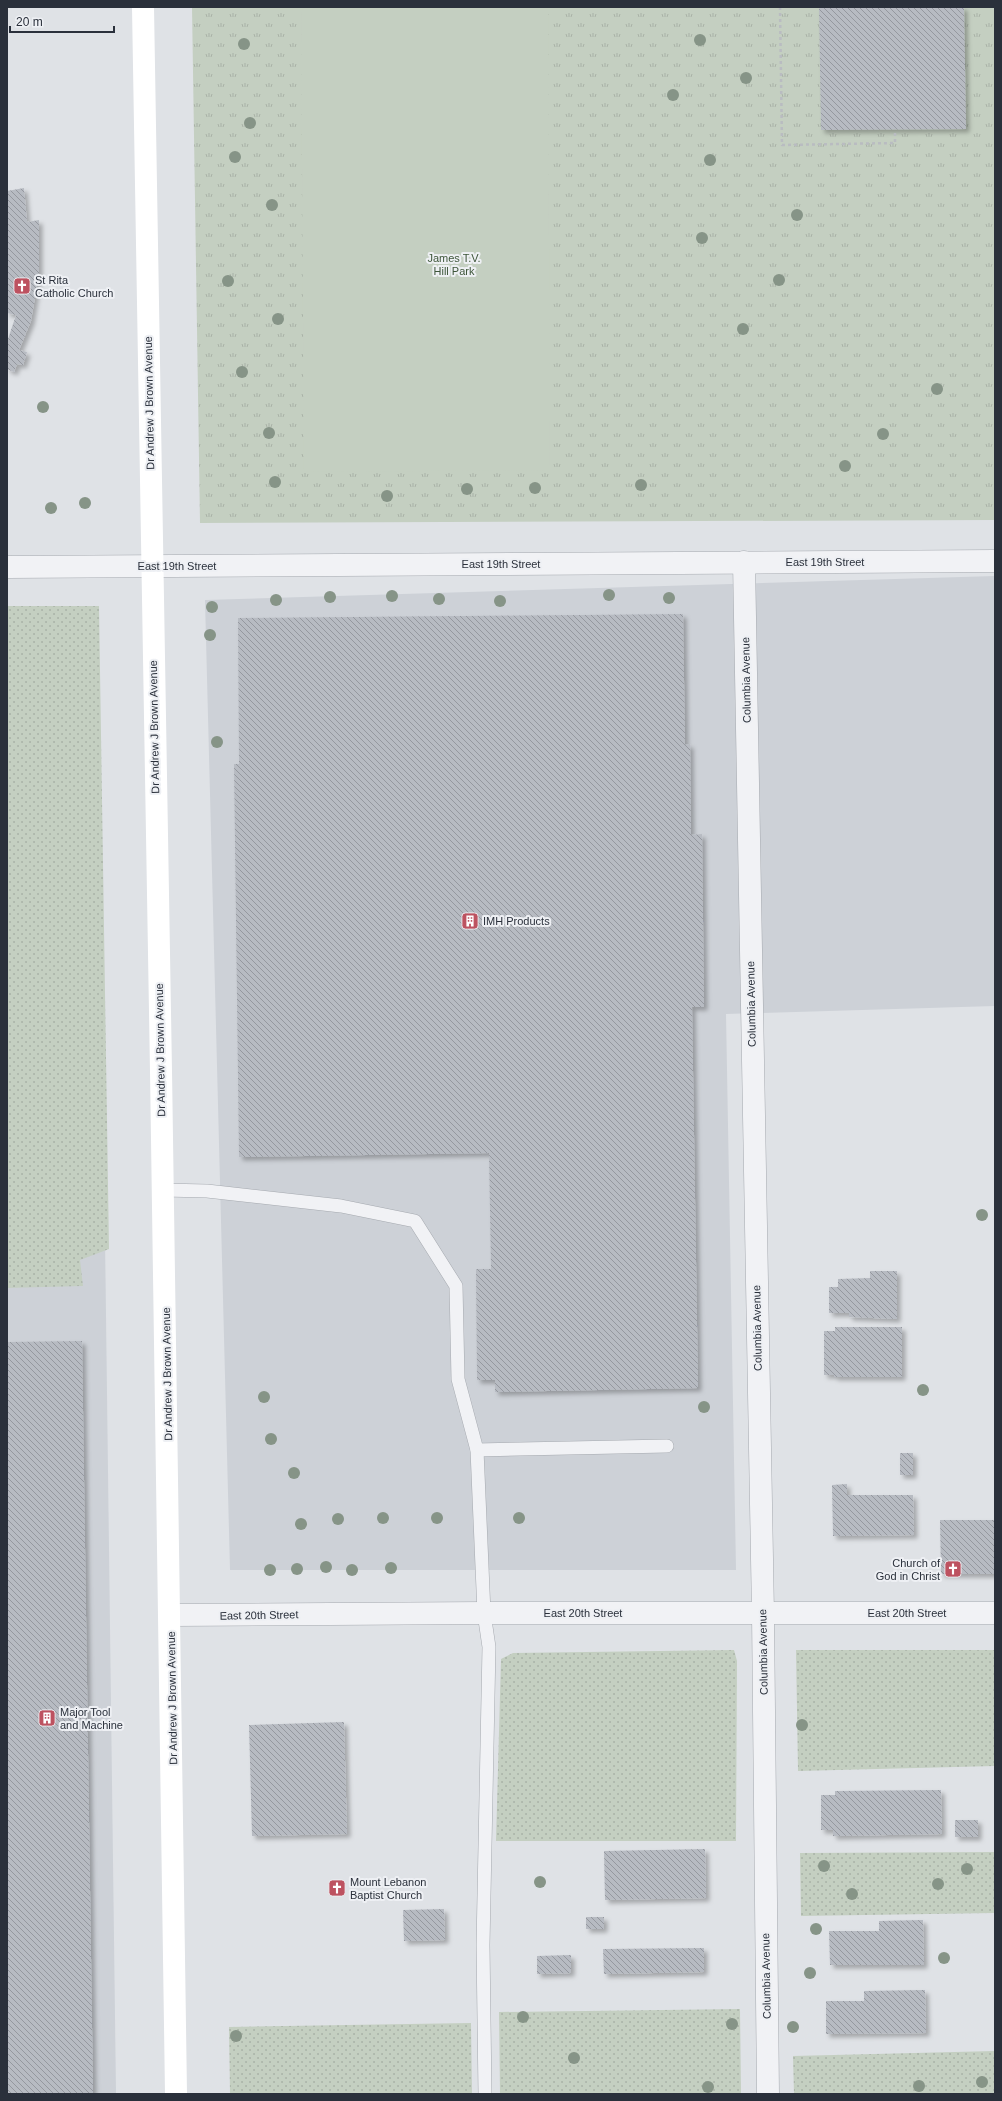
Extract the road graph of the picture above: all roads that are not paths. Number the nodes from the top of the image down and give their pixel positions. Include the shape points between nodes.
1 (142, 7) edge
2 (995, 561) edge
3 (744, 562) junction
4 (151, 566) junction
5 (7, 567) edge
6 (163, 1190) junction
7 (667, 1446) dead end
8 (477, 1450) junction
9 (484, 1612) junction
10 (995, 1613) edge
11 (763, 1614) junction
12 (172, 1615) junction
13 (176, 2094) edge
14 (485, 2094) edge
15 (768, 2094) edge

1 - 4 main road, Dr Andrew J Brown Avenue
2 - 3 street, East 19th Street
3 - 4 street, East 19th Street
3 - 11 street, Columbia Avenue
4 - 5 street, East 19th Street
4 - 6 main road, Dr Andrew J Brown Avenue
6 - 8 lane via 207,1191 341,1206 414,1221 456,1286 458,1379
6 - 12 main road, Dr Andrew J Brown Avenue
7 - 8 lane
8 - 9 lane
9 - 11 street, East 20th Street
9 - 12 street, East 20th Street
9 - 14 lane via 489,1647 483,1945
10 - 11 street, East 20th Street
11 - 15 street, Columbia Avenue
12 - 13 main road, Dr Andrew J Brown Avenue

